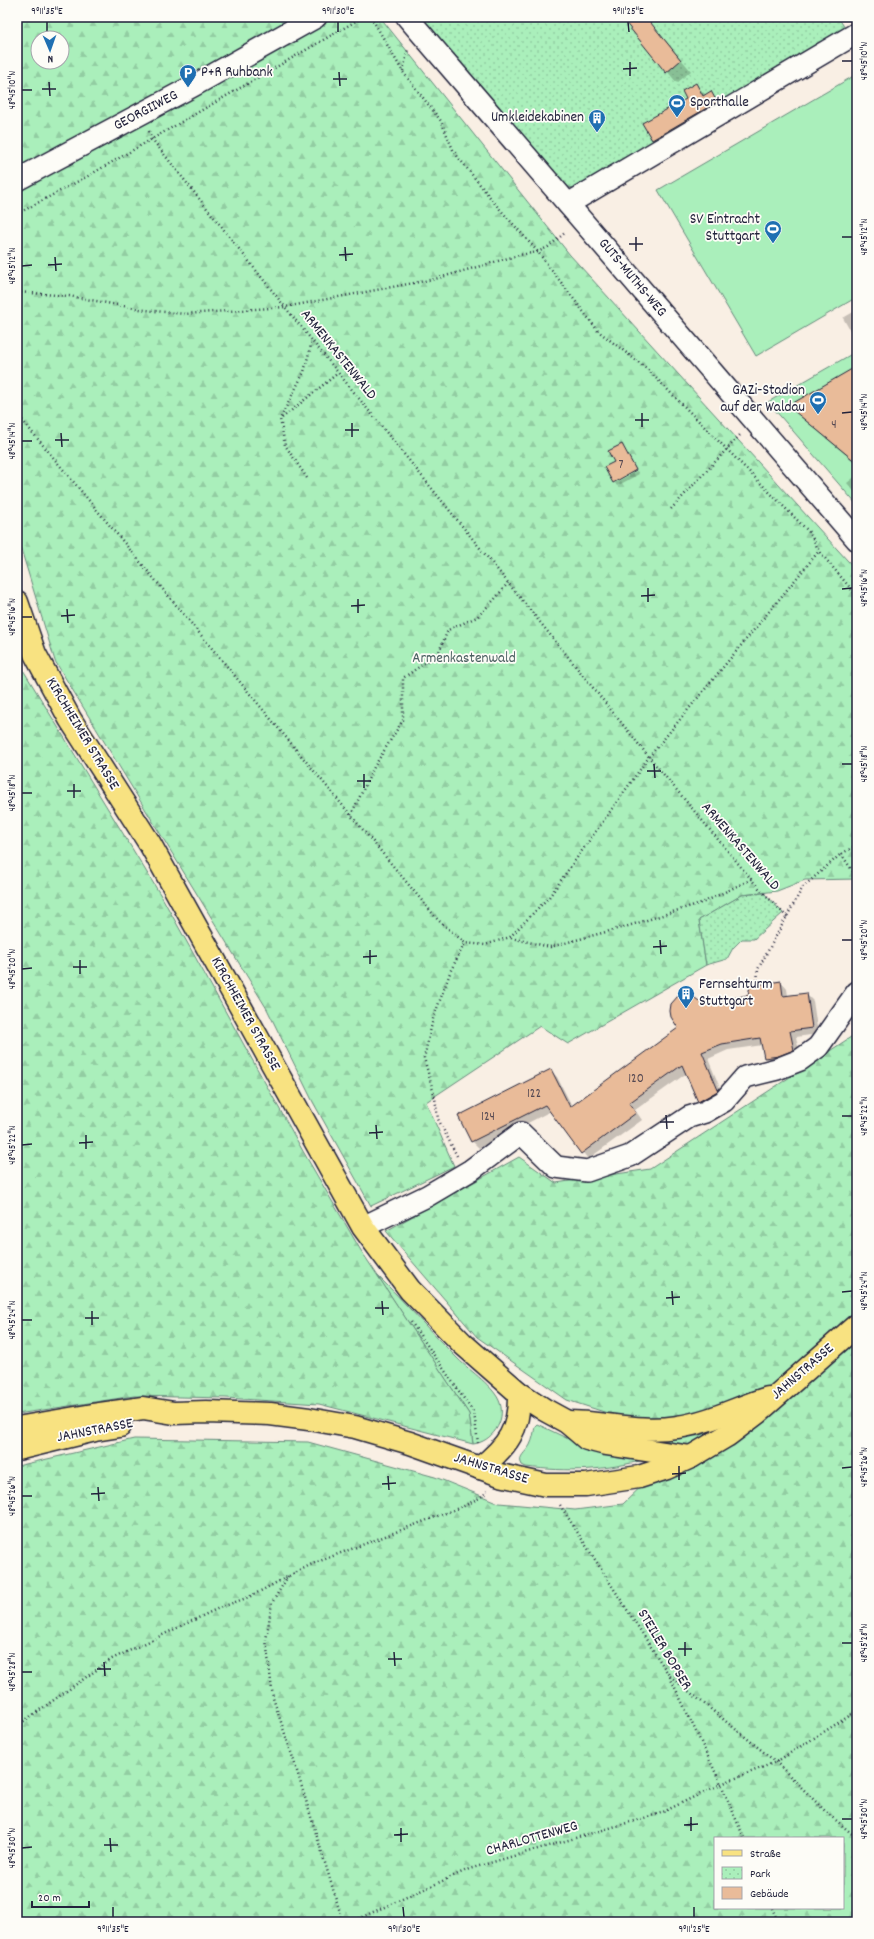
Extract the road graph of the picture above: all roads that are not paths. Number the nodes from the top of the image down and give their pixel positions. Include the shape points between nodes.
1 (316, 17) edge
2 (407, 17) edge
3 (857, 33) edge
4 (17, 180) edge
5 (568, 204) junction
6 (857, 540) edge
7 (17, 602) edge
8 (857, 992) edge
9 (363, 1227) junction
10 (857, 1325) edge
11 (520, 1393) junction
12 (777, 1395) junction
13 (174, 1413) junction
14 (567, 1422) junction
15 (17, 1428) edge
16 (17, 1449) edge
17 (691, 1457) junction
18 (480, 1468) junction

1 - 4 street, GEORGIIWEG
2 - 5 street, GUTS-MUTHS-WEG
3 - 5 street
5 - 6 street, GUTS-MUTHS-WEG
7 - 9 main road, KIRCHHEIMER STRASSE via 35,654 70,719 150,844
8 - 9 street via 818,1047 800,1060 778,1069 745,1077 724,1101 705,1112 688,1117 630,1156 587,1171 556,1167 521,1133 466,1173 427,1196
9 - 11 main road, KIRCHHEIMER STRASSE via 410,1290 463,1344
10 - 12 main road, JAHNSTRASSE
11 - 14 main road, KIRCHHEIMER STRASSE
11 - 18 main road via 520,1410 507,1443
12 - 14 main road, KIRCHHEIMER STRASSE via 702,1422 677,1427 644,1430 592,1422
12 - 17 main road, JAHNSTRASSE via 728,1435
13 - 15 main road, JAHNSTRASSE via 143,1408
13 - 16 main road, JAHNSTRASSE
13 - 18 main road, JAHNSTRASSE via 234,1413 309,1419 355,1427
14 - 17 main road, KIRCHHEIMER STRASSE via 587,1439 594,1441
17 - 18 main road, JAHNSTRASSE via 639,1477 586,1485 546,1484 500,1475

